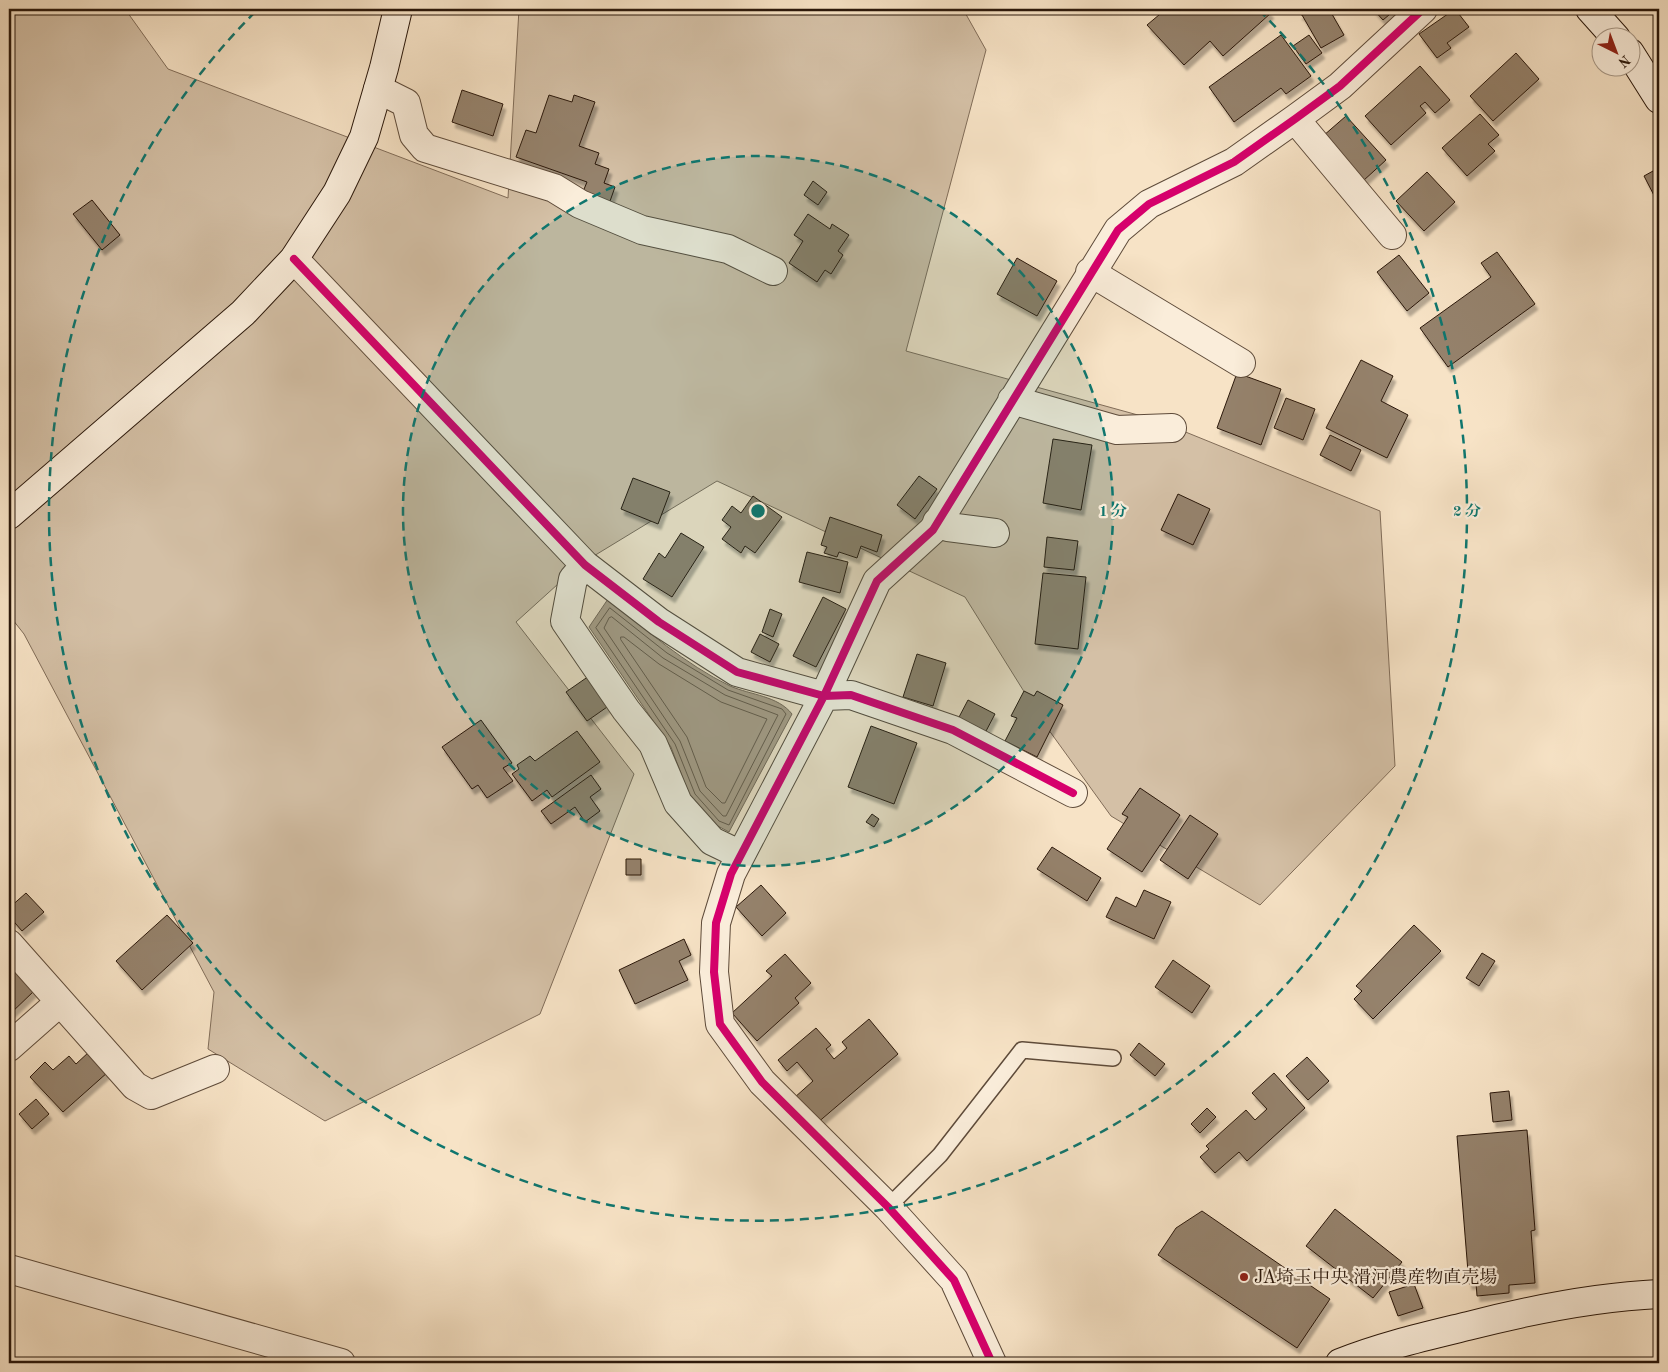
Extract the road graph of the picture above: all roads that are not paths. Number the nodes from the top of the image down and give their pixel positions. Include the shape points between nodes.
1 (398, 9) edge
2 (1423, 9) edge
3 (1590, 9) edge
4 (1607, 28) edge
5 (1640, 69) edge
6 (378, 89) junction
7 (1659, 99) edge
8 (1295, 119) junction
9 (1392, 236) dead end
10 (294, 258) junction
11 (773, 271) dead end
12 (1090, 272) junction
13 (1241, 363) dead end
14 (1012, 400) junction
15 (1172, 428) dead end
16 (9, 515) edge
17 (937, 522) junction
18 (995, 533) dead end
19 (585, 564) junction
20 (824, 696) junction
21 (1073, 793) dead end
22 (741, 855) junction
23 (9, 944) edge
24 (60, 1002) junction
25 (9, 1047) edge
26 (1113, 1058) dead end
27 (215, 1069) dead end
28 (888, 1207) junction
29 (9, 1269) edge
30 (1659, 1294) edge
31 (1386, 1355) edge
32 (341, 1363) edge
33 (992, 1363) edge
34 (1340, 1363) edge

1 - 6 street
2 - 8 street via 1340,86
3 - 4 street
5 - 7 street
6 - 10 street via 364,137 338,193
6 - 11 street via 406,103 414,135 425,148 554,188 587,208 642,230 728,249
8 - 9 street
8 - 12 street via 1234,162 1149,204 1118,230
10 - 16 street via 243,313
10 - 19 street
12 - 13 street
12 - 14 street
14 - 15 street via 1116,430
14 - 17 street
17 - 18 street via 948,527
17 - 20 street via 933,530 877,581
19 - 20 street via 659,622 737,672
19 - 22 street via 573,579 565,621 653,744 678,803 712,841
20 - 21 street via 851,695 953,730
20 - 22 street
22 - 28 street via 731,874 716,923 714,972 720,1024 762,1082
23 - 24 street
24 - 25 street
24 - 27 street via 135,1086 151,1095
26 - 28 lane via 1022,1050 940,1155
28 - 33 street via 954,1280
29 - 32 street
30 - 31 street via 1623,1296 1519,1313
31 - 34 street

